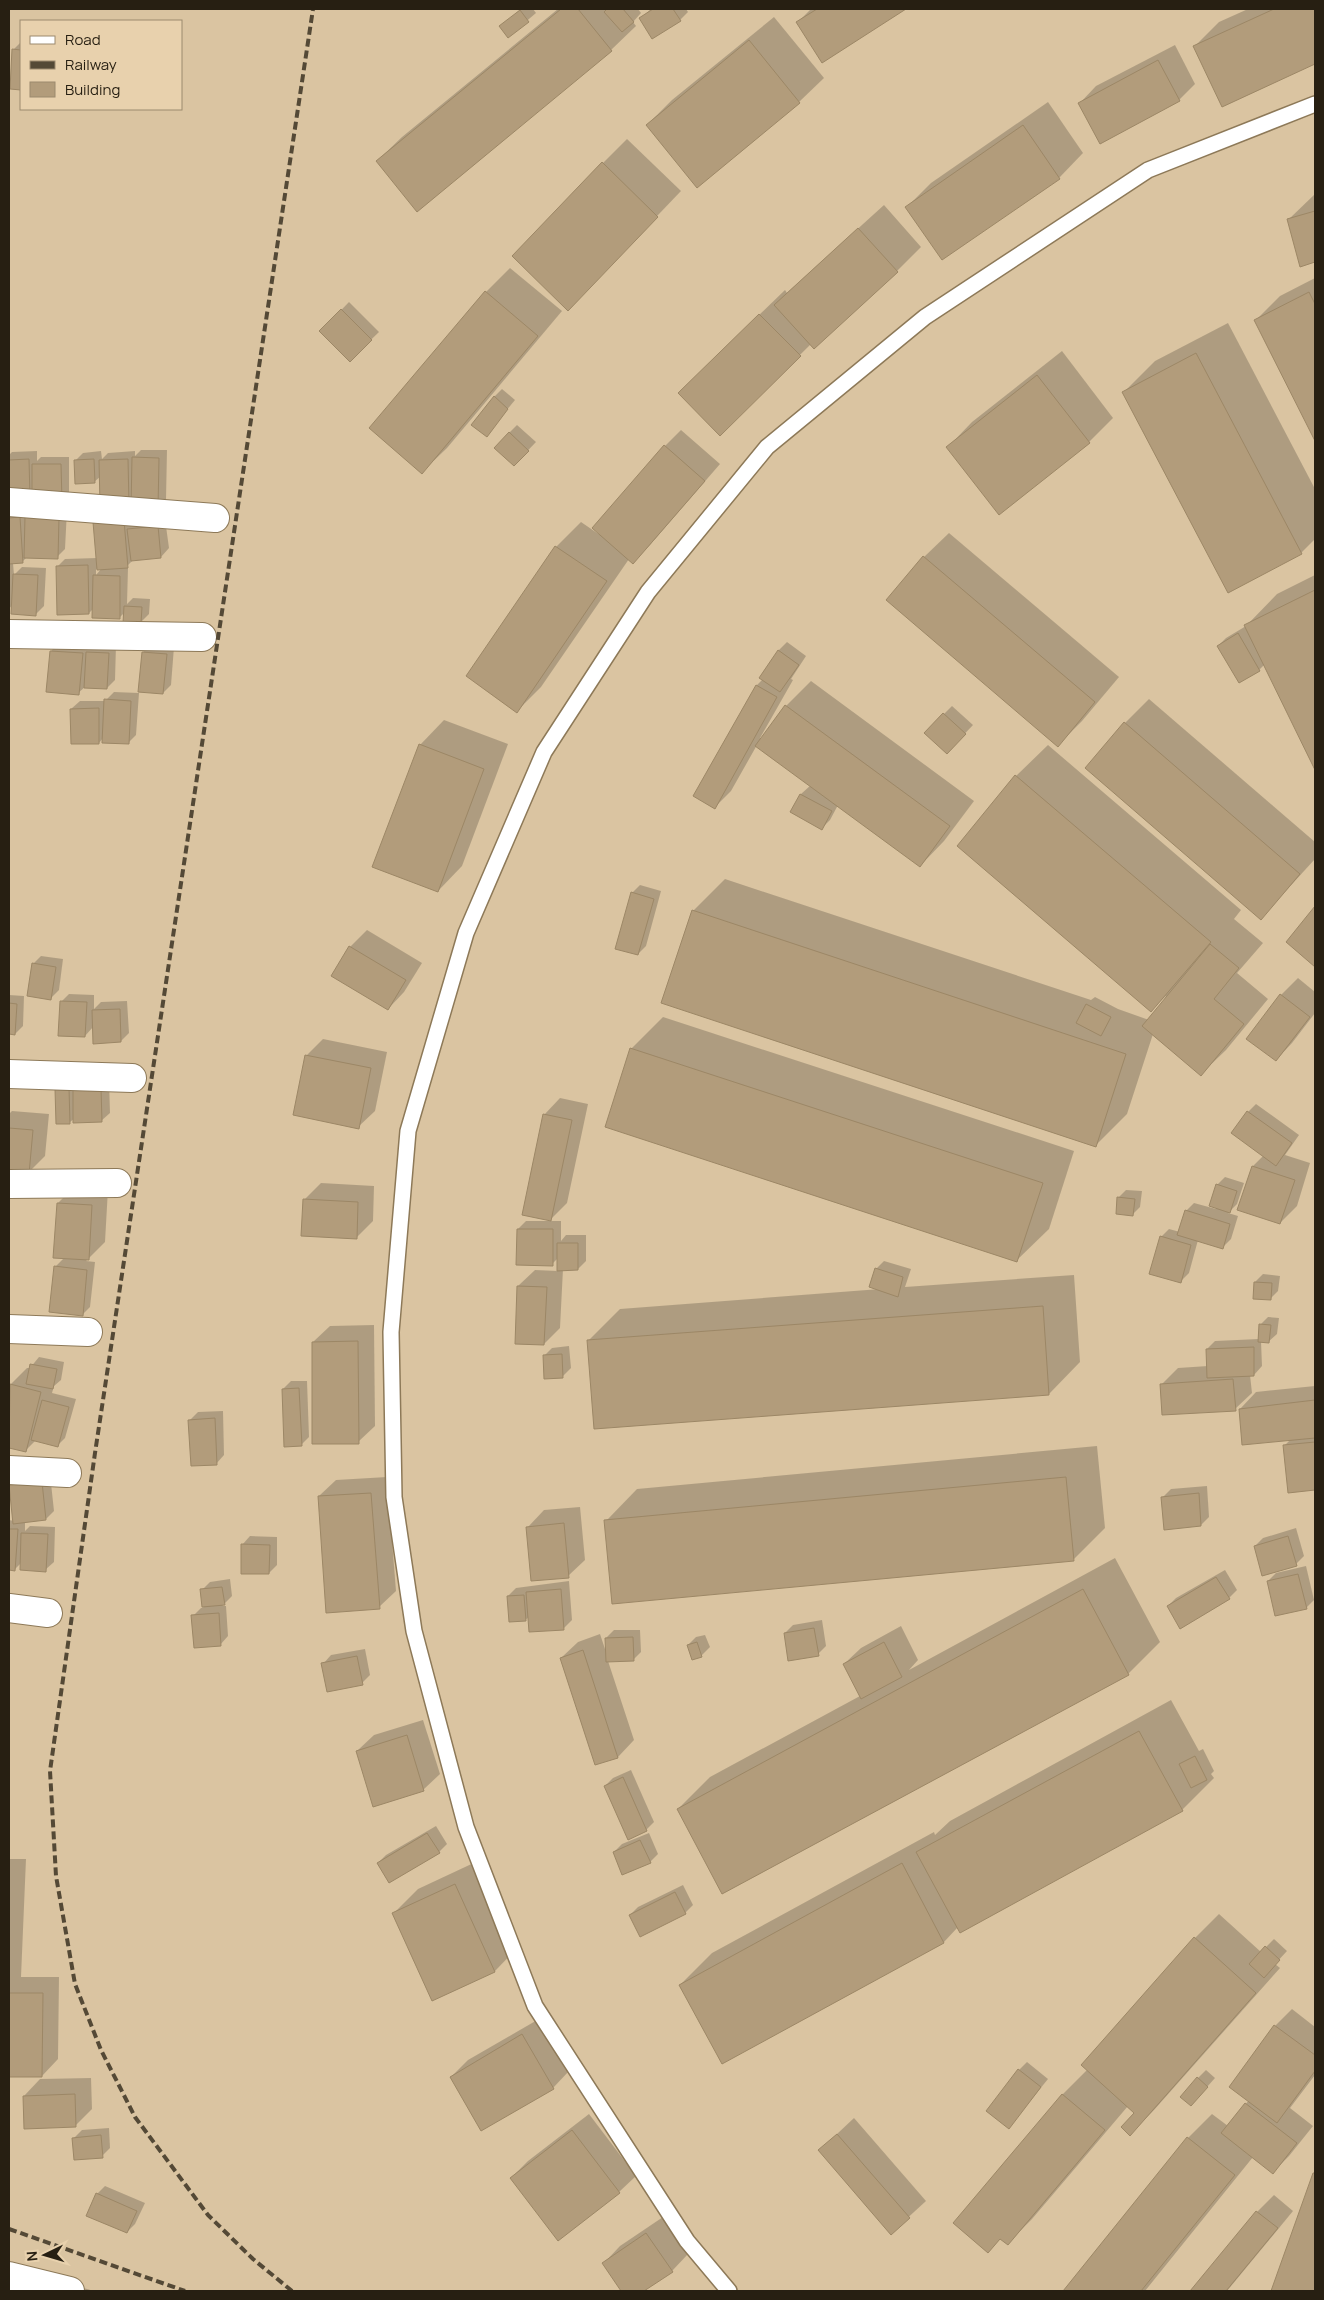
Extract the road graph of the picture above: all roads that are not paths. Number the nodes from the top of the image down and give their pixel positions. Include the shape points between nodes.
1 (1315, 104) edge
2 (9, 502) edge
3 (215, 518) dead end
4 (9, 634) edge
5 (202, 637) dead end
6 (9, 1074) edge
7 (132, 1078) dead end
8 (117, 1183) dead end
9 (9, 1184) edge
10 (9, 1329) edge
11 (88, 1332) dead end
12 (9, 1470) edge
13 (67, 1473) dead end
14 (9, 1608) edge
15 (48, 1613) dead end
16 (9, 2276) edge
17 (70, 2291) edge
18 (729, 2291) edge

1 - 18 lane via 1148,170 925,316 767,447 648,592 544,752 466,933 408,1131 391,1332 394,1497 414,1631 466,1827 535,2006 687,2241
2 - 3 street
4 - 5 street
6 - 7 street
8 - 9 street
10 - 11 street
12 - 13 street
14 - 15 street
16 - 17 street

